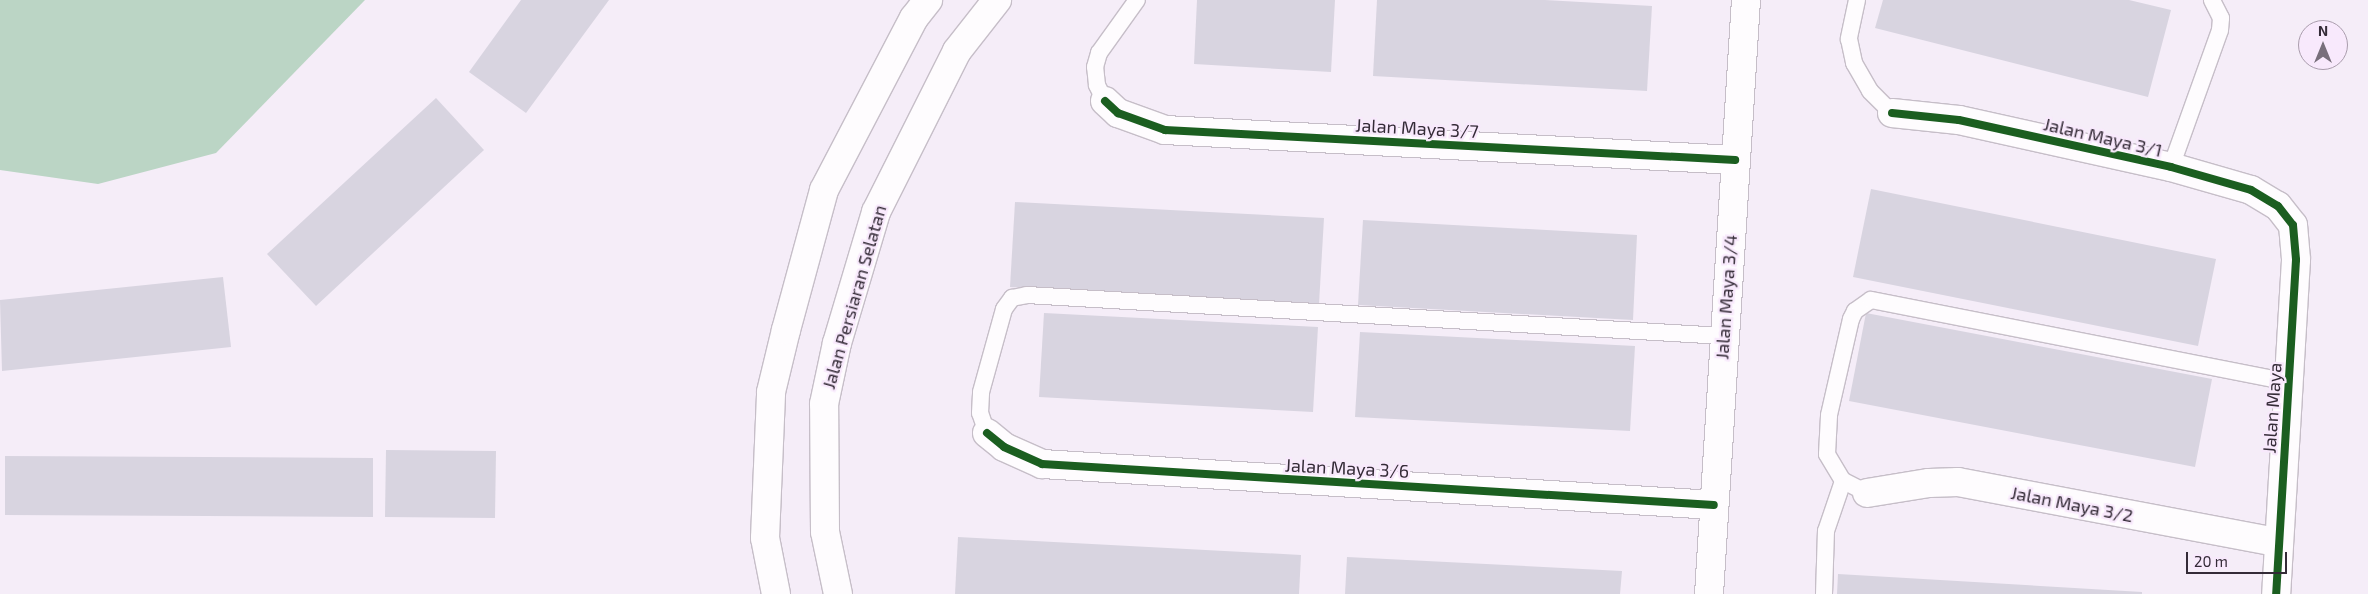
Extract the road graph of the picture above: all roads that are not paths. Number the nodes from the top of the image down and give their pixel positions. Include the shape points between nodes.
1 (928, 0) edge
2 (998, 0) edge
3 (1137, 0) edge
4 (1746, 0) edge
5 (1857, 0) edge
6 (2212, 0) edge
7 (1105, 101) joint
8 (1892, 113) joint
9 (1735, 160) junction
10 (2171, 167) junction
11 (2293, 225) joint
12 (1723, 336) junction
13 (2289, 382) junction
14 (987, 433) joint
15 (1855, 487) junction
16 (1714, 505) junction
17 (2277, 542) junction
18 (776, 594) edge
19 (838, 594) edge
20 (1709, 594) edge
21 (1824, 594) edge
22 (2276, 594) edge

1 - 18 street via 914,18 824,190 770,392 766,528
2 - 19 street, Jalan Persiaran Selatan via 957,51 876,212 837,343 824,414 825,532
3 - 7 lane via 1099,53 1095,67 1097,85
4 - 9 street, Jalan Maya 3/4
5 - 8 lane via 1850,39 1854,63 1870,91
6 - 10 lane via 2221,18 2220,30
7 - 9 street, Jalan Maya 3/7 via 1118,113 1165,130
8 - 10 street, Jalan Maya 3/1 via 1959,120
9 - 12 street, Jalan Maya 3/4
10 - 11 street, Jalan Maya 3/1 via 2251,190 2278,206
11 - 13 street, Jalan Maya via 2296,260
12 - 14 lane via 1027,295 1012,298 1004,309 981,392 980,413
12 - 16 street, Jalan Maya 3/4
13 - 15 lane via 1871,300 1854,311 1851,319 1828,415 1827,454
13 - 17 street, Jalan Maya
14 - 16 street, Jalan Maya 3/6 via 1004,447 1042,464
15 - 17 street, Jalan Maya 3/2 via 1958,482
15 - 21 lane via 1826,531
16 - 20 street, Jalan Maya 3/4
17 - 22 street, Jalan Maya

